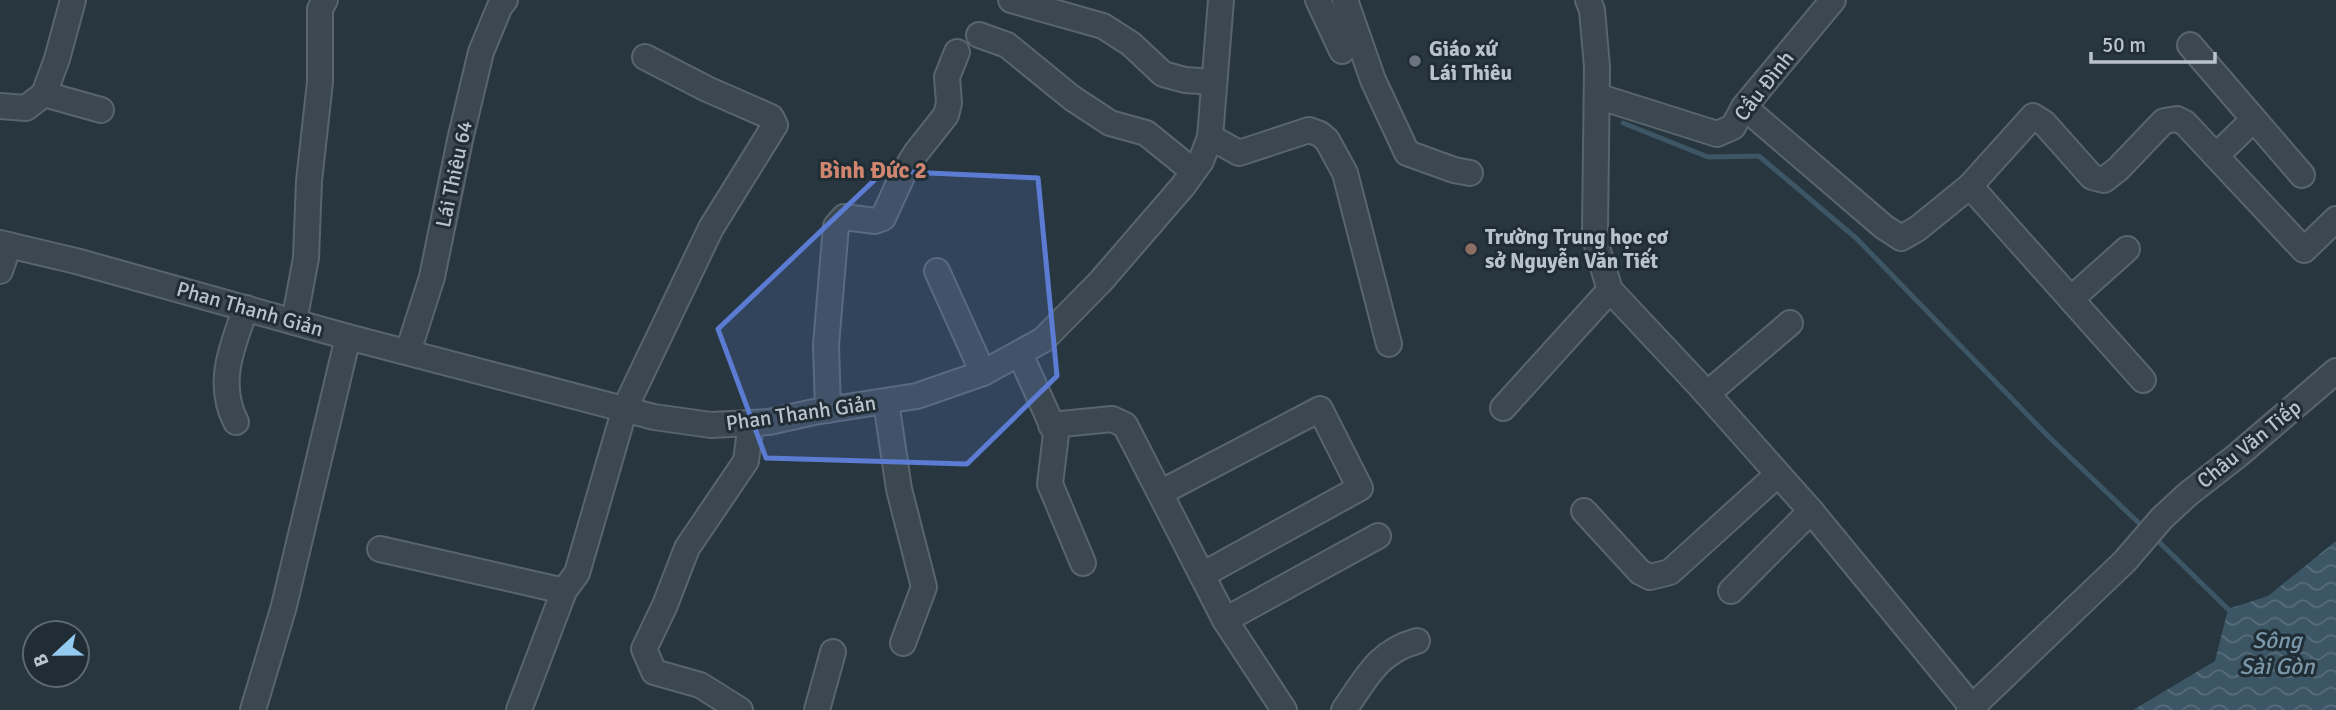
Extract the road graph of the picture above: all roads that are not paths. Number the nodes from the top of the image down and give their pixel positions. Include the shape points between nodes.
1 (73, 0) edge
2 (325, 0) edge
3 (505, 0) edge
4 (1011, 0) edge
5 (1221, 0) edge
6 (1318, 0) edge
7 (1345, 0) edge
8 (1588, 0) edge
9 (1833, 0) edge
10 (979, 35) dead end
11 (2190, 45) dead end
12 (1342, 51) dead end
13 (957, 52) dead end
14 (645, 57) dead end
15 (1214, 82) junction
16 (44, 94) junction
17 (1597, 96) junction
18 (0, 106) edge
19 (1744, 107) junction
20 (101, 110) dead end
21 (2253, 120) junction
22 (1210, 137) junction
23 (2216, 156) junction
24 (1193, 172) junction
25 (1470, 173) dead end
26 (2302, 175) dead end
27 (1970, 186) junction
28 (2336, 219) edge
29 (4, 244) edge
30 (2127, 249) dead end
31 (0, 271) edge
32 (937, 271) dead end
33 (1610, 290) junction
34 (2071, 299) junction
35 (246, 308) junction
36 (294, 322) junction
37 (1790, 323) dead end
38 (348, 337) junction
39 (1390, 344) dead end
40 (408, 352) junction
41 (1020, 354) junction
42 (2336, 371) edge
43 (983, 373) junction
44 (2143, 380) dead end
45 (1707, 394) junction
46 (886, 402) junction
47 (625, 408) junction
48 (1503, 408) dead end
49 (828, 410) junction
50 (236, 422) dead end
51 (751, 423) junction
52 (1051, 425) junction
53 (1777, 475) junction
54 (1160, 493) junction
55 (1584, 511) dead end
56 (1811, 511) junction
57 (1378, 536) dead end
58 (380, 549) dead end
59 (1083, 563) dead end
60 (1202, 575) junction
61 (564, 591) junction
62 (1731, 591) dead end
63 (1225, 620) junction
64 (1417, 641) dead end
65 (903, 643) dead end
66 (833, 652) dead end
67 (1970, 709) edge
68 (253, 710) edge
69 (519, 710) edge
70 (740, 710) edge
71 (817, 710) edge
72 (1284, 710) edge
73 (1344, 710) edge

1 - 16 street
2 - 36 street via 320,9 320,82 306,258
3 - 40 street, Lái Thiêu 64 via 481,52 432,277
4 - 15 street via 1103,26 1163,74
5 - 15 street, Phan Thanh Giản
6 - 12 street
7 - 25 street via 1373,80 1407,153
8 - 17 street
9 - 19 street, Cầu Đình
10 - 24 street via 1007,46 1110,124 1146,133
11 - 21 street
13 - 49 street via 947,78 946,115 904,172 883,218 844,217 836,226 826,345
14 - 47 street via 771,117 775,125 710,228
15 - 22 street, Phan Thanh Giản
16 - 18 street via 26,108
16 - 20 street
17 - 19 street, Cầu Đình via 1717,134 1733,127
17 - 33 street via 1595,230
19 - 27 street via 1901,238
21 - 23 street
21 - 26 street
22 - 24 street, Phan Thanh Giản
22 - 39 street via 1239,153 1309,131 1327,140 1346,173
23 - 27 street via 2177,118 2164,121 2104,180 2092,177 2034,116
23 - 28 street via 2304,250
24 - 41 street, Phan Thanh Giản via 1101,281 1043,340
27 - 34 street
29 - 31 street
29 - 35 street, Phan Thanh Giản
30 - 34 street
32 - 43 street
33 - 45 street
33 - 48 street
34 - 44 street
35 - 36 street, Phan Thanh Giản
35 - 50 street via 226,375 227,402
36 - 38 street, Phan Thanh Giản
37 - 45 street
38 - 40 street, Phan Thanh Giản
38 - 68 street via 284,606
40 - 47 street, Phan Thanh Giản
41 - 43 street, Phan Thanh Giản
41 - 52 street
42 - 67 street, Châu Văn Tiếp via 2162,518 2125,561
43 - 46 street, Phan Thanh Giản
45 - 53 street
46 - 49 street, Phan Thanh Giản
46 - 65 street via 899,489 924,587
47 - 51 street, Phan Thanh Giản via 711,425
47 - 61 street via 578,573
49 - 51 street, Phan Thanh Giản
51 - 70 street via 746,461 687,548 644,649 654,672 699,685
52 - 54 street via 1112,419 1125,425
52 - 59 street via 1056,434 1050,484
53 - 55 street via 1670,572 1650,577 1640,572
53 - 56 street
54 - 60 street
54 - 60 street via 1320,409 1360,488
56 - 62 street
56 - 67 street
57 - 63 street
58 - 61 street
60 - 63 street
61 - 69 street
63 - 72 street
64 - 73 street via 1369,670
66 - 71 street

